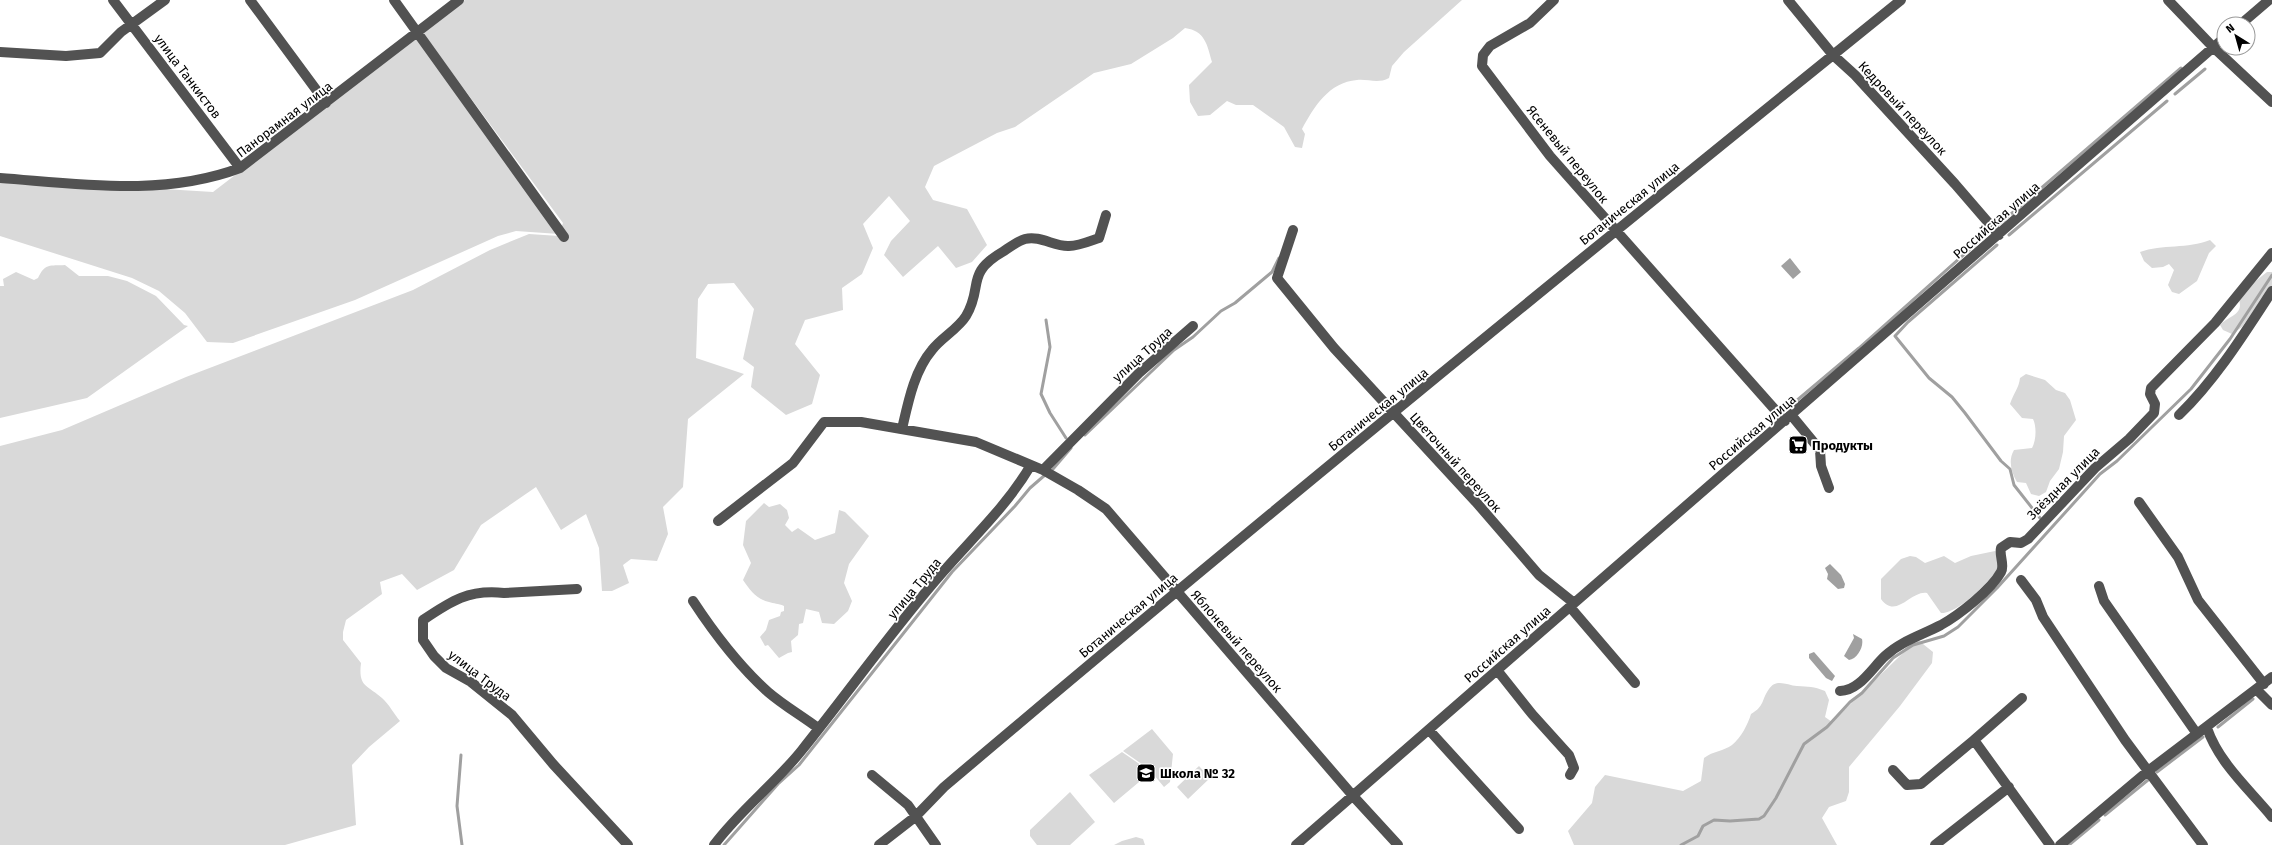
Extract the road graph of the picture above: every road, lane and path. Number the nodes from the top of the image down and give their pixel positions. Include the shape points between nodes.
1 (113, 0) edge
2 (165, 0) edge
3 (250, 0) edge
4 (394, 0) edge
5 (459, 0) edge
6 (1554, 0) edge
7 (1788, 0) edge
8 (1901, 0) edge
9 (2168, 0) edge
10 (2269, 0) edge
11 (2250, 16) edge
12 (132, 24) junction
13 (418, 32) junction
14 (2216, 45) edge
15 (2213, 47) junction
16 (0, 52) edge
17 (1833, 55) junction
18 (2272, 102) edge
19 (326, 103) junction
20 (240, 168) junction
21 (0, 178) edge
22 (1106, 215) dead end
23 (1293, 230) dead end
24 (1615, 231) junction
25 (1999, 235) junction
26 (564, 237) dead end
27 (2272, 253) edge
28 (2272, 292) edge
29 (1193, 326) dead end
30 (1394, 413) junction
31 (2179, 415) dead end
32 (1788, 419) junction
33 (902, 429) junction
34 (1031, 465) junction
35 (1043, 470) junction
36 (1829, 488) dead end
37 (2139, 502) dead end
38 (718, 520) dead end
39 (2021, 580) dead end
40 (2099, 586) dead end
41 (577, 589) dead end
42 (1176, 591) junction
43 (693, 601) dead end
44 (1572, 605) junction
45 (1497, 670) junction
46 (2272, 677) edge
47 (1635, 682) dead end
48 (2260, 687) junction
49 (1840, 691) dead end
50 (2022, 698) dead end
51 (2272, 705) edge
52 (818, 728) junction
53 (2207, 728) junction
54 (1429, 730) junction
55 (2196, 734) junction
56 (1974, 740) junction
57 (1893, 770) dead end
58 (2148, 772) junction
59 (872, 775) dead end
60 (1570, 775) dead end
61 (2009, 787) junction
62 (1354, 797) junction
63 (915, 817) junction
64 (2272, 817) edge
65 (1519, 829) dead end
66 (628, 845) edge
67 (714, 845) edge
68 (879, 845) edge
69 (936, 845) edge
70 (1296, 845) edge
71 (1398, 845) edge
72 (1936, 845) edge
73 (2050, 845) edge
74 (2060, 845) edge
75 (2203, 845) edge

1 - 12 street, улица Танкистов
2 - 12 street
3 - 19 street
4 - 13 street
5 - 13 street, Панорамная улица
6 - 24 street, Ясеневый переулок via 1530,23 1490,46 1483,55 1482,66 1550,156
7 - 17 street, Кедровый переулок
8 - 17 street, Ботаническая улица
9 - 15 street
10 - 11 street
12 - 16 street via 110,41 100,53 91,55
12 - 20 street, улица Танкистов
13 - 19 street, Панорамная улица
13 - 26 street
14 - 15 street, Российская улица
15 - 18 street
15 - 25 street, Российская улица
17 - 24 street, Ботаническая улица
17 - 25 street, Кедровый переулок via 1908,132
19 - 20 street, Панорамная улица
20 - 21 street, Панорамная улица via 202,181 173,185 104,187
22 - 33 street via 1099,238 1069,246 1035,238 1024,239 989,260 980,270 974,285 971,306 965,318 931,350 924,361 909,397
23 - 30 street, Цветочный переулок via 1277,278 1334,348
24 - 30 street, Ботаническая улица
24 - 32 street, Ясеневый переулок
25 - 32 street, Российская улица
27 - 49 street, Звёздная улица via 2215,323 2151,388 2150,394 2155,404 2154,413 2095,468 2028,538 2021,543 2010,542 2002,548 2003,568 1981,594 1951,619 1904,642 1886,655 1853,688
28 - 31 street via 2235,347
29 - 35 street, улица Труда via 1139,373
30 - 42 street, Ботаническая улица
30 - 44 street, Цветочный переулок via 1539,575
32 - 36 street, Ясеневый переулок via 1820,450 1821,466
32 - 44 street, Российская улица
33 - 34 street, Яблоневый переулок via 976,442
33 - 38 street, Яблоневый переулок via 861,422 824,422 793,463
34 - 35 street, Яблоневый переулок
34 - 52 street, улица Труда via 1020,485 934,582
35 - 42 street, Яблоневый переулок via 1106,509
37 - 48 street via 2178,556 2198,600
39 - 58 street via 2036,600 2043,617
40 - 55 street via 2104,601
41 - 66 street, улица Труда via 493,592 452,600 423,620 423,640 446,668 472,682 512,715 553,764
42 - 62 street, Яблоневый переулок
42 - 63 street, Ботаническая улица via 944,788
43 - 52 street via 752,677 769,693
44 - 45 street, Российская улица
44 - 47 street, Цветочный переулок
45 - 54 street, Российская улица
45 - 60 street via 1569,755 1574,768
46 - 48 street
48 - 51 street
48 - 53 street
50 - 56 street
52 - 67 street, улица Труда via 802,750 773,782 746,806
53 - 55 street
53 - 64 street via 2212,743
54 - 62 street, Российская улица
54 - 65 street
55 - 58 street
56 - 57 street via 1921,784 1907,785
56 - 61 street
58 - 74 street
58 - 75 street
59 - 63 street via 908,805
61 - 72 street
61 - 73 street
62 - 70 street, Российская улица
62 - 71 street, Яблоневый переулок
63 - 68 street, Ботаническая улица
63 - 69 street

